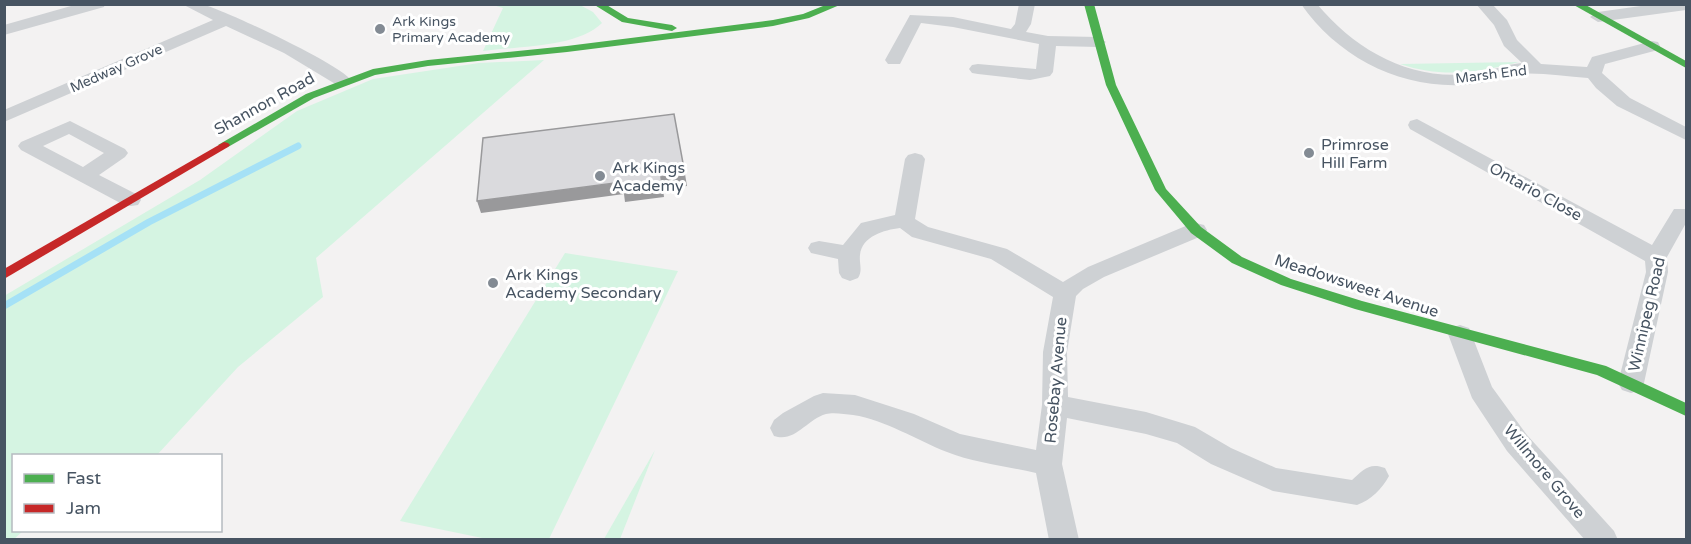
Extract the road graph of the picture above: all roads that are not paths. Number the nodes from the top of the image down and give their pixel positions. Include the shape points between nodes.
1 (98, 4) edge
2 (189, 4) edge
3 (597, 4) edge
4 (838, 4) edge
5 (1027, 4) edge
6 (1089, 4) edge
7 (1308, 4) edge
8 (1483, 4) edge
9 (1576, 4) edge
10 (1686, 5) edge
11 (1598, 17) junction
12 (227, 20) junction
13 (626, 20) junction
14 (7, 27) edge
15 (658, 27) junction
16 (707, 31) junction
17 (1016, 34) junction
18 (594, 38) junction
19 (646, 41) junction
20 (1048, 42) junction
21 (1098, 42) junction
22 (620, 44) junction
23 (1652, 46) junction
24 (571, 48) junction
25 (894, 60) dead end
26 (1686, 65) edge
27 (1536, 68) junction
28 (978, 69) dead end
29 (1593, 73) junction
30 (343, 81) junction
31 (4, 117) edge
32 (1417, 125) dead end
33 (1686, 134) edge
34 (915, 159) dead end
35 (85, 175) dead end
36 (131, 201) junction
37 (1681, 214) dead end
38 (904, 221) junction
39 (1196, 230) junction
40 (819, 248) dead end
41 (1656, 257) junction
42 (4, 275) edge
43 (1065, 294) junction
44 (1460, 334) junction
45 (1631, 383) junction
46 (1055, 405) junction
47 (1686, 410) edge
48 (783, 428) dead end
49 (1048, 464) junction
50 (1375, 476) dead end
51 (1064, 540) edge
52 (1604, 540) edge

1 - 14 street
2 - 12 street
3 - 13 street
4 - 16 street, Shannon Road via 766,26
5 - 17 street via 1023,24
6 - 21 street, Meadowsweet Avenue
7 - 27 street, Marsh End via 1323,25 1347,46 1400,73 1442,80 1474,79 1501,71
8 - 27 street via 1501,23 1510,42
9 - 11 street
10 - 11 street
11 - 23 street
12 - 30 street via 290,49
12 - 31 street, Medway Grove
13 - 15 street
13 - 18 street, Shannon Road
15 - 16 street
15 - 19 street
16 - 19 street, Shannon Road
17 - 20 street
17 - 25 street via 916,18
18 - 22 street
18 - 24 street, Shannon Road
19 - 22 street, Shannon Road
20 - 21 street
20 - 28 street via 1044,72 1030,75
21 - 39 street, Meadowsweet Avenue via 1111,85 1161,190
22 - 24 street, Shannon Road
23 - 26 street
23 - 29 street via 1598,61
24 - 30 street, Shannon Road via 435,62
27 - 29 street, Marsh End
29 - 33 street via 1601,85 1624,103
30 - 36 street, Shannon Road via 267,120
32 - 41 street, Ontario Close
34 - 38 street
35 - 36 street
36 - 42 street, Shannon Road
37 - 41 street, Winnipeg Road
38 - 40 street via 869,228 861,235 850,263
38 - 43 street via 920,232 999,254
39 - 43 street, Rosebay Avenue via 1096,272 1075,283
39 - 44 street, Meadowsweet Avenue via 1237,260 1286,282
41 - 45 street, Winnipeg Road via 1657,272
43 - 46 street, Rosebay Avenue via 1055,352
44 - 45 street, Meadowsweet Avenue via 1601,370
44 - 52 street, Willmore Grove via 1481,391 1517,442
45 - 47 street, Meadowsweet Avenue
46 - 49 street, Rosebay Avenue
46 - 50 street via 1186,435 1273,480 1357,493
48 - 49 street via 823,403 855,405 905,421 956,444
49 - 51 street, Rosebay Avenue

